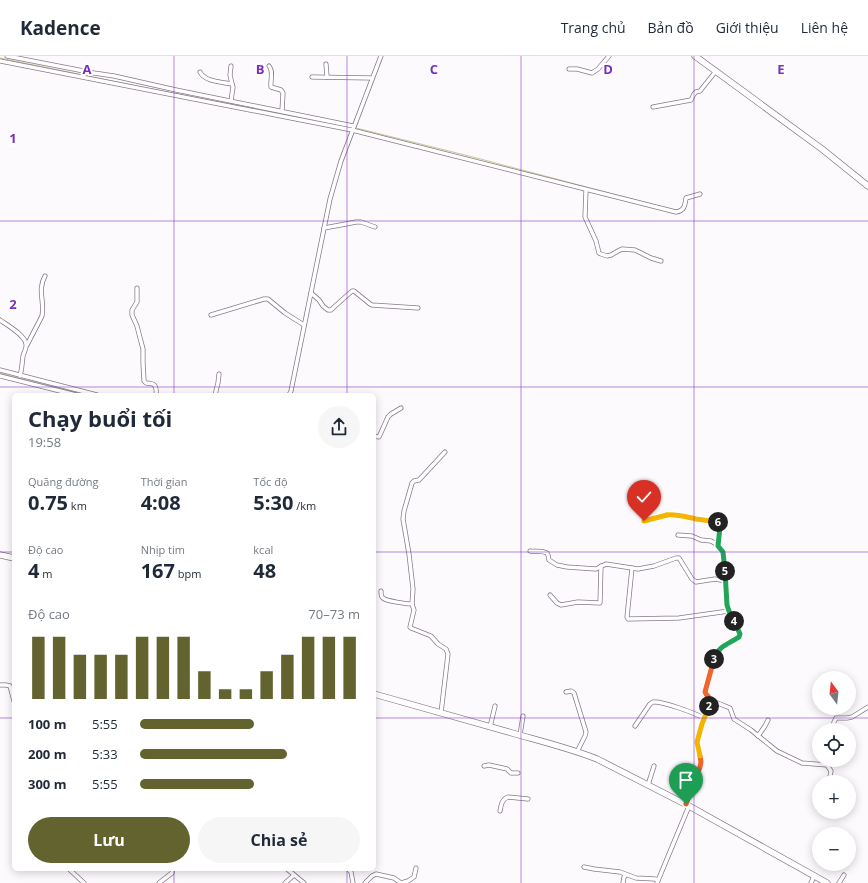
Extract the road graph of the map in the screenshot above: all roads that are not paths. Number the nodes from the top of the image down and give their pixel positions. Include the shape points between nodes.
1 (7, 56) edge
2 (381, 56) edge
3 (609, 56) edge
4 (695, 56) edge
5 (0, 62) edge
6 (326, 64) dead end
7 (230, 66) dead end
8 (269, 66) dead end
9 (569, 69) dead end
10 (716, 71) junction
11 (200, 72) dead end
12 (312, 77) dead end
13 (327, 77) junction
14 (372, 78) junction
15 (232, 84) junction
16 (231, 101) junction
17 (653, 107) dead end
18 (282, 111) junction
19 (353, 128) junction
20 (868, 186) edge
21 (586, 190) junction
22 (700, 194) dead end
23 (375, 227) dead end
24 (324, 228) junction
25 (661, 261) dead end
26 (45, 276) dead end
27 (137, 288) dead end
28 (311, 293) junction
29 (418, 308) dead end
30 (211, 315) dead end
31 (0, 320) edge
32 (304, 325) junction
33 (27, 345) junction
34 (0, 370) edge
35 (219, 374) dead end
36 (0, 376) edge
37 (20, 376) junction
38 (68, 393) edge
39 (89, 393) edge
40 (156, 393) edge
41 (216, 393) edge
42 (290, 393) edge
43 (400, 408) dead end
44 (376, 436) edge
45 (445, 452) dead end
46 (644, 521) dead end
47 (678, 534) dead end
48 (718, 545) junction
49 (530, 551) dead end
50 (0, 555) edge
51 (12, 558) edge
52 (601, 566) junction
53 (632, 568) junction
54 (726, 581) junction
55 (381, 592) dead end
56 (550, 595) dead end
57 (412, 604) junction
58 (729, 611) junction
59 (0, 685) edge
60 (566, 692) dead end
61 (12, 694) edge
62 (376, 695) edge
63 (712, 701) junction
64 (495, 706) dead end
65 (868, 707) edge
66 (441, 713) junction
67 (523, 716) dead end
68 (704, 718) junction
69 (768, 720) dead end
70 (834, 723) edge
71 (635, 726) dead end
72 (490, 727) junction
73 (520, 735) junction
74 (758, 736) junction
75 (578, 752) junction
76 (812, 764) edge
77 (484, 766) dead end
78 (654, 766) dead end
79 (518, 773) dead end
80 (648, 785) junction
81 (528, 799) dead end
82 (687, 805) junction
83 (500, 811) dead end
84 (584, 867) dead end
85 (416, 868) dead end
86 (71, 871) edge
87 (172, 871) edge
88 (289, 871) edge
89 (350, 871) edge
90 (294, 875) junction
91 (626, 875) junction
92 (844, 875) dead end
93 (814, 876) junction
94 (658, 881) edge
95 (84, 883) edge
96 (159, 883) edge
97 (285, 883) edge
98 (304, 883) edge
99 (353, 883) edge
100 (365, 883) edge
101 (623, 883) edge
102 (811, 883) edge
103 (827, 883) edge
104 (839, 883) edge

1 - 16 street
2 - 14 street
3 - 9 street via 592,73
4 - 10 street
5 - 19 street
6 - 13 street
7 - 15 street
8 - 18 street via 272,72 270,88 281,90 283,93
10 - 17 street via 691,100
10 - 20 street
11 - 15 street via 204,78
12 - 13 street
13 - 14 street
14 - 19 street
15 - 16 street
16 - 18 street
18 - 19 street
19 - 21 street
19 - 24 street via 341,161
21 - 22 street via 676,212 683,209 686,198
21 - 25 street via 584,217 600,254 607,256 622,249 634,250
23 - 24 street via 356,222
24 - 28 street
26 - 33 street via 41,289 42,316
27 - 40 street via 137,302 132,315 142,344 144,381 154,385
28 - 29 street via 328,310 339,304 352,291 370,304
28 - 32 street
30 - 32 street via 268,299
31 - 33 street via 20,335
32 - 42 street
33 - 37 street
34 - 37 street
35 - 41 street
36 - 38 street
37 - 39 street
43 - 44 street via 388,417 379,437
45 - 57 street via 419,480 412,483 404,512 413,590
46 - 48 street via 674,514 718,522
47 - 48 street via 711,541
48 - 54 street via 724,555
49 - 52 street via 547,553 549,560 557,565 596,569
50 - 51 street
52 - 53 street via 606,564
52 - 56 street via 600,603 560,605
53 - 54 street via 646,568 679,558 696,582 715,579
53 - 58 street via 628,620 679,618
54 - 58 street
55 - 57 street via 385,600
57 - 66 street via 414,610 411,628 431,636 448,654
58 - 63 street via 740,634 716,654 705,692
59 - 61 street via 10,686
60 - 75 street via 573,692 586,732
62 - 66 street
63 - 68 street
63 - 74 street via 730,708 734,719
64 - 72 street
65 - 70 street via 852,717 836,718
66 - 72 street
67 - 73 street
68 - 71 street via 653,702
68 - 82 street via 697,742 701,762
69 - 74 street
72 - 73 street
73 - 75 street
74 - 76 street via 777,752 802,763
75 - 80 street
77 - 79 street
78 - 80 street
80 - 82 street
81 - 83 street via 508,797 502,802
82 - 93 street
82 - 94 street
84 - 91 street
85 - 100 street via 413,879 404,883 376,874
86 - 95 street
87 - 96 street
88 - 90 street
89 - 99 street
90 - 97 street
90 - 98 street
91 - 94 street
91 - 101 street
92 - 104 street
93 - 102 street
93 - 103 street

